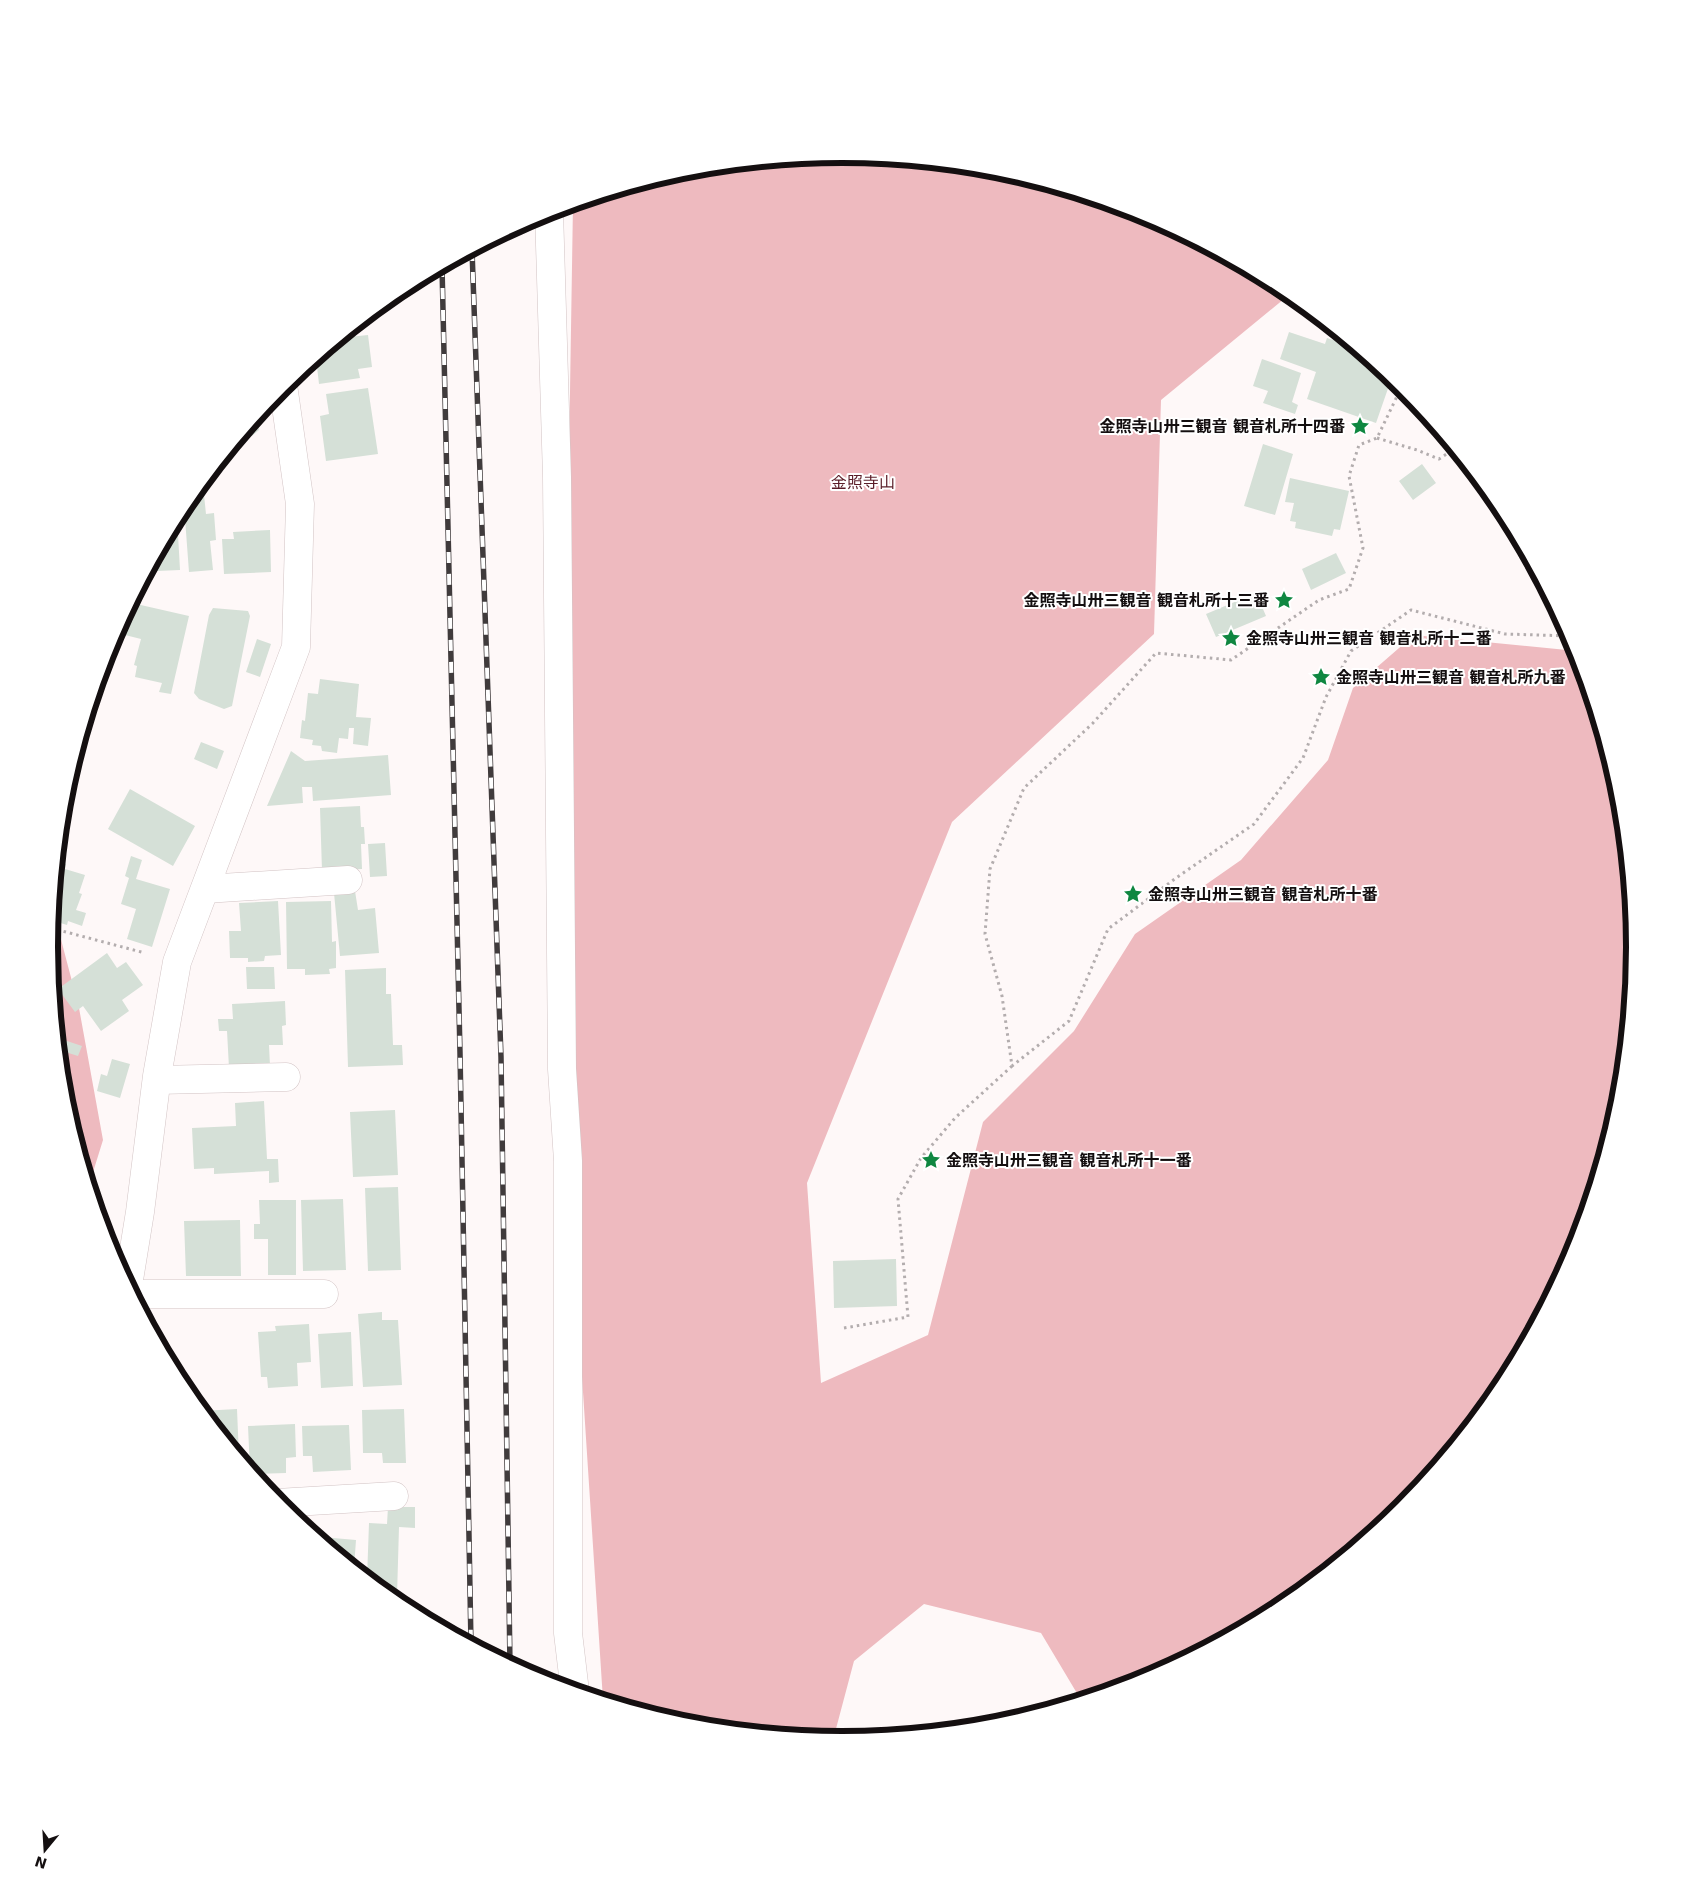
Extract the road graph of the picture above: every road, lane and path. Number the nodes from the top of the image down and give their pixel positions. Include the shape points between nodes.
1 (549, 220) edge
2 (1398, 394) edge
3 (285, 396) edge
4 (1377, 438) junction
5 (1450, 452) edge
6 (1562, 636) edge
7 (348, 880) dead end
8 (205, 888) junction
9 (58, 930) edge
10 (177, 962) junction
11 (1012, 1066) junction
12 (286, 1077) dead end
13 (157, 1080) junction
14 (130, 1276) edge
15 (138, 1294) edge
16 (324, 1294) dead end
17 (844, 1328) dead end
18 (394, 1496) dead end
19 (287, 1502) edge
20 (574, 1684) edge

1 - 20 street via 557,486 562,1069 568,1161 568,1633
2 - 4 path
3 - 8 street via 300,504 296,646
4 - 5 path via 1439,459
4 - 11 path via 1359,444 1349,476 1362,548 1349,589 1319,600 1231,660 1156,654 1094,722 1024,788 990,869 984,934 1002,996
6 - 11 path via 1505,634 1411,610 1351,651 1326,697 1304,758 1254,824 1108,930 1069,1021
7 - 8 street
8 - 10 street
9 - 10 path
10 - 13 street
11 - 17 path via 955,1118 921,1158 898,1199 908,1317
12 - 13 street
13 - 14 street
15 - 16 street
18 - 19 street

